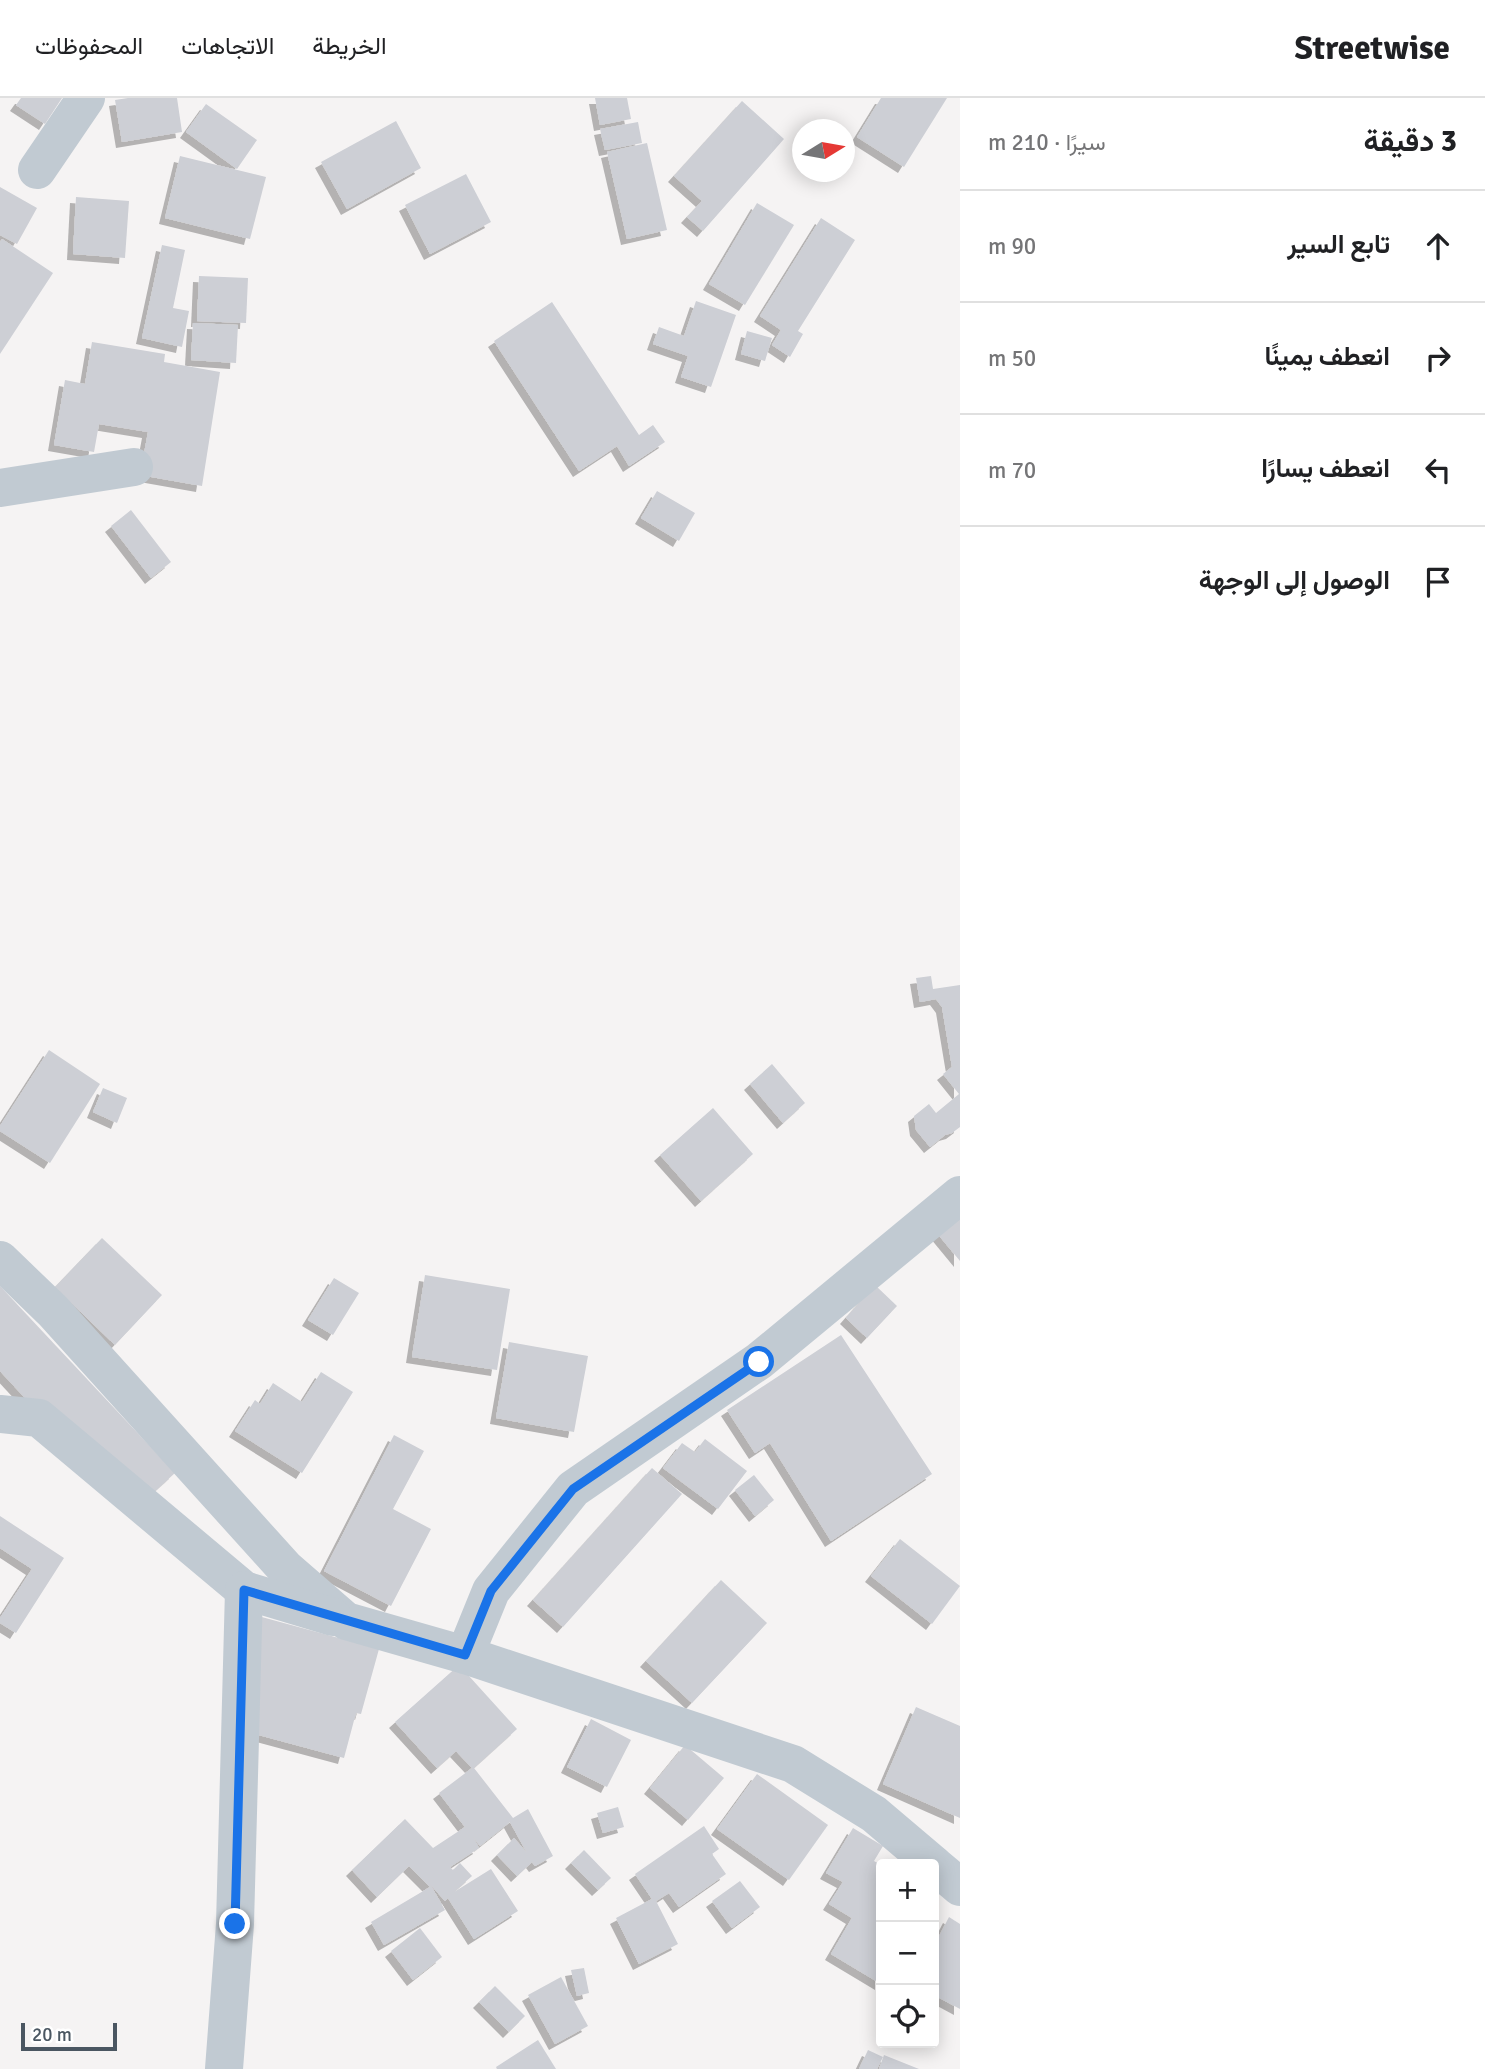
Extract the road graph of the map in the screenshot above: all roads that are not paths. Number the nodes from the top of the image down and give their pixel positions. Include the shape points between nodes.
1 (86, 98) edge
2 (37, 170) dead end
3 (134, 467) dead end
4 (0, 488) edge
5 (960, 1195) edge
6 (0, 1260) edge
7 (0, 1414) edge
8 (244, 1590) junction
9 (346, 1621) junction
10 (465, 1655) junction
11 (926, 1859) edge
12 (939, 1870) edge
13 (960, 1887) edge
14 (224, 2069) edge

1 - 2 street
3 - 4 street
5 - 10 street via 759,1362 573,1489 491,1591
6 - 9 street via 54,1311 285,1568
7 - 8 street via 39,1418
8 - 9 street
8 - 14 street via 235,1924
9 - 10 street
10 - 11 street via 793,1764 874,1814
12 - 13 street

